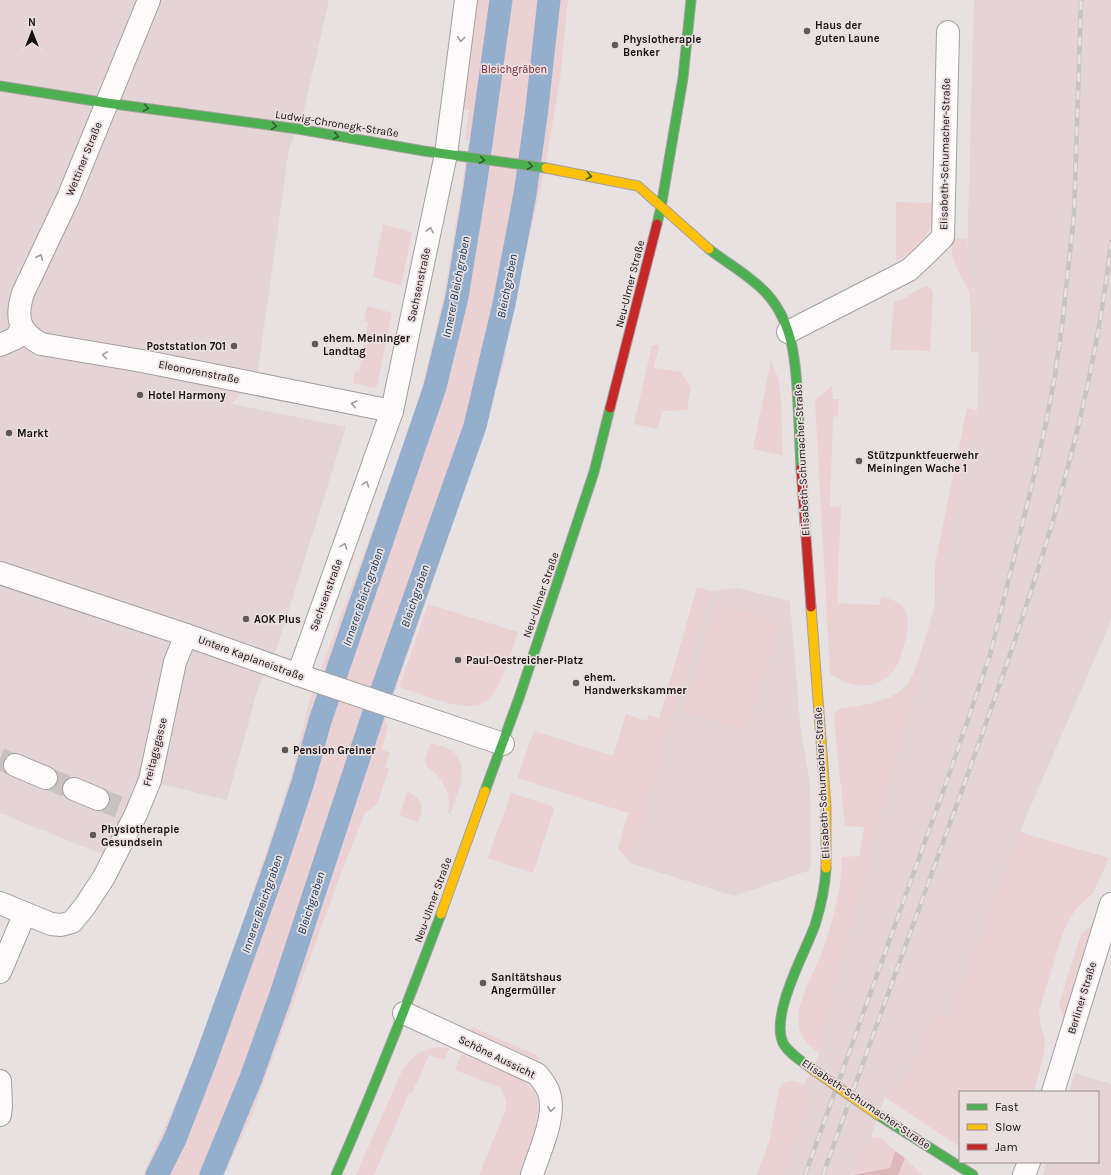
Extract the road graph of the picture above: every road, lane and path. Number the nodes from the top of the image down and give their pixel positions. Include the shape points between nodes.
1 (149, 0) edge
2 (466, 0) edge
3 (691, 0) edge
4 (948, 32) dead end
5 (0, 86) edge
6 (107, 103) junction
7 (455, 155) junction
8 (661, 207) junction
9 (788, 332) junction
10 (8, 338) edge
11 (392, 411) junction
12 (0, 573) edge
13 (186, 635) junction
14 (306, 678) junction
15 (502, 744) junction
16 (15, 765) tunnel mouth
17 (46, 778) tunnel mouth
18 (74, 789) tunnel mouth
19 (98, 799) tunnel mouth
20 (0, 903) edge
21 (1111, 904) edge
22 (24, 913) junction
23 (0, 972) edge
24 (404, 1013) junction
25 (0, 1085) edge
26 (1053, 1091) edge
27 (0, 1115) edge
28 (1029, 1163) edge
29 (336, 1175) edge
30 (532, 1175) edge
31 (973, 1175) edge
32 (1024, 1175) edge

1 - 6 street, Wettiner Straße
2 -> 7 street, Sachsenstraße
3 - 8 street, Neu-Ulmer Straße via 684,78
4 - 9 street, Elisabeth-Schumacher-Straße via 943,236 909,270
5 - 6 street, Ludwig-Chronegk-Straße
6 -> 7 street, Ludwig-Chronegk-Straße via 298,129
10 -> 6 street, Wettiner Straße via 23,293 68,198
7 -> 8 street, Ludwig-Chronegk-Straße via 627,183 638,186
11 -> 7 street, Sachsenstraße
8 - 9 street, Elisabeth-Schumacher-Straße via 707,247 754,281 775,304
8 - 15 street, Neu-Ulmer Straße via 594,472
9 - 31 street, Elisabeth-Schumacher-Straße, bridge via 796,372 826,806 827,869 822,900 814,926 782,1008 779,1024 781,1039 791,1053 812,1069 878,1115
11 -> 10 street, Eleonorenstraße via 142,361 41,344 35,340
14 -> 11 street, Sachsenstraße
12 - 13 street, Untere Kaplaneistraße
13 - 14 street, Untere Kaplaneistraße
13 - 22 street, Freitagsgasse via 175,662 150,780 130,812 104,877 72,922 51,924
14 - 15 street, Untere Kaplaneistraße
15 - 24 street, Neu-Ulmer Straße
16 - 17 street
18 - 19 street
20 - 22 street, Freitagsgasse
21 - 26 street, Berliner Straße
22 - 23 street
24 - 29 street, Neu-Ulmer Straße
24 -> 30 street, Schöne Aussicht via 537,1074 545,1083 552,1104 546,1136
25 - 27 street
28 - 32 street

